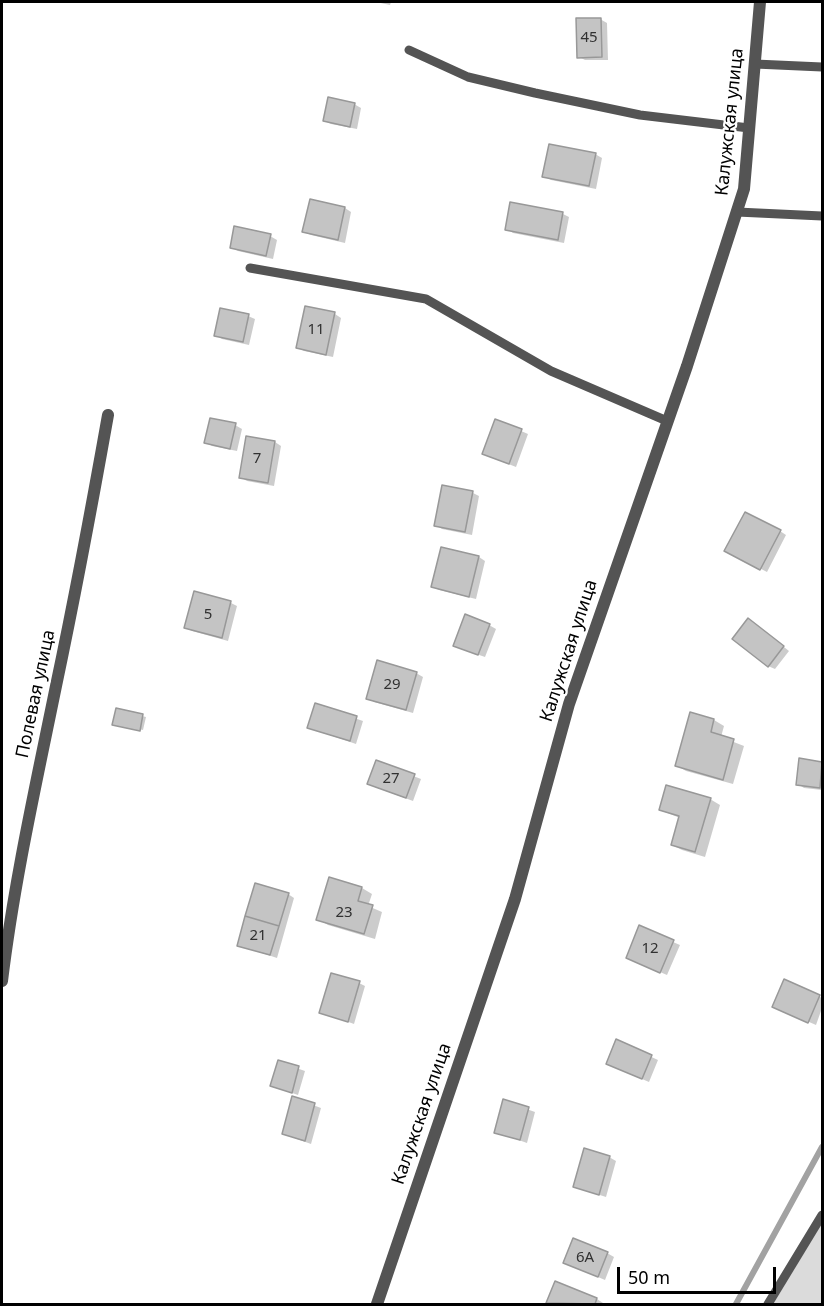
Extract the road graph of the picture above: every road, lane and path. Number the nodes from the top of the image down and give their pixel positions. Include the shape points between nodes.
1 (760, 2) edge
2 (409, 50) dead end
3 (755, 64) junction
4 (822, 67) edge
5 (749, 129) junction
6 (737, 212) junction
7 (822, 216) edge
8 (250, 268) dead end
9 (108, 415) dead end
10 (668, 421) junction
11 (2, 981) edge
12 (822, 1215) edge
13 (376, 1305) edge
14 (768, 1305) edge

1 - 3 street, Калужская улица
2 - 5 lane via 468,76 535,93 640,115
3 - 4 lane
3 - 5 street, Калужская улица
5 - 6 street, Калужская улица via 744,189
6 - 7 lane
6 - 10 street, Калужская улица
8 - 10 lane via 426,299 551,371
9 - 11 street, Полевая улица
10 - 13 street, Калужская улица via 569,704 515,899
12 - 14 lane

